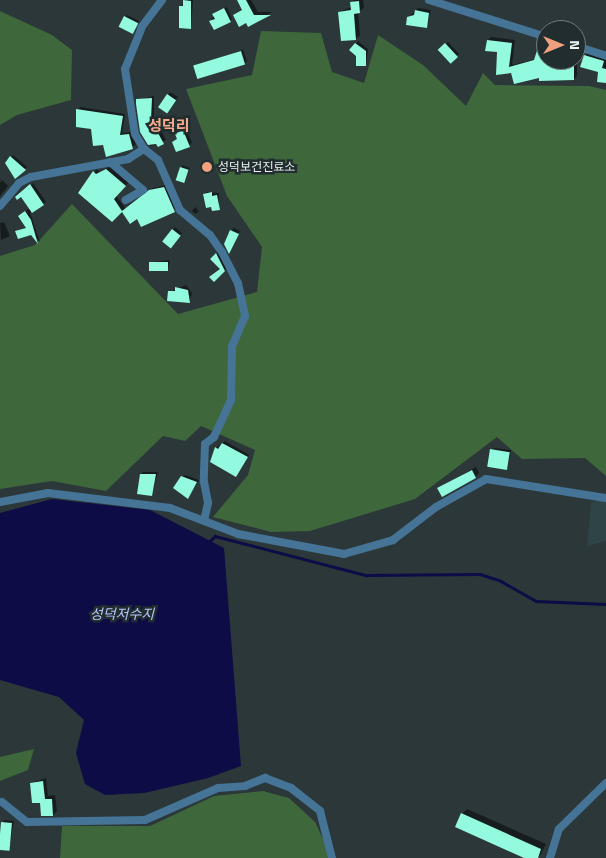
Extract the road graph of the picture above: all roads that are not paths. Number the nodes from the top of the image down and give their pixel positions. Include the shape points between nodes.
1 (162, 0) edge
2 (429, 0) edge
3 (536, 34) edge
4 (586, 49) edge
5 (606, 56) edge
6 (144, 149) junction
7 (110, 162) junction
8 (126, 200) dead end
9 (0, 206) edge
10 (606, 498) edge
11 (0, 502) edge
12 (204, 521) junction
13 (606, 783) edge
14 (2, 802) dead end
15 (332, 858) edge
16 (550, 858) edge

1 - 6 street via 142,27 125,69 136,134
2 - 3 street
4 - 5 street
6 - 7 street via 128,159
6 - 12 street via 158,160 180,210 210,235 222,252 238,283 245,316 232,346 231,400 214,437 205,444 204,482 208,503
7 - 8 street via 143,190
7 - 9 street via 31,177 19,182
10 - 12 street via 486,479 436,507 394,540 344,554 238,534
11 - 12 street via 48,493 170,508
13 - 16 street via 559,829
14 - 15 street via 27,822 144,820 218,788 245,786 265,778 291,788 320,811

